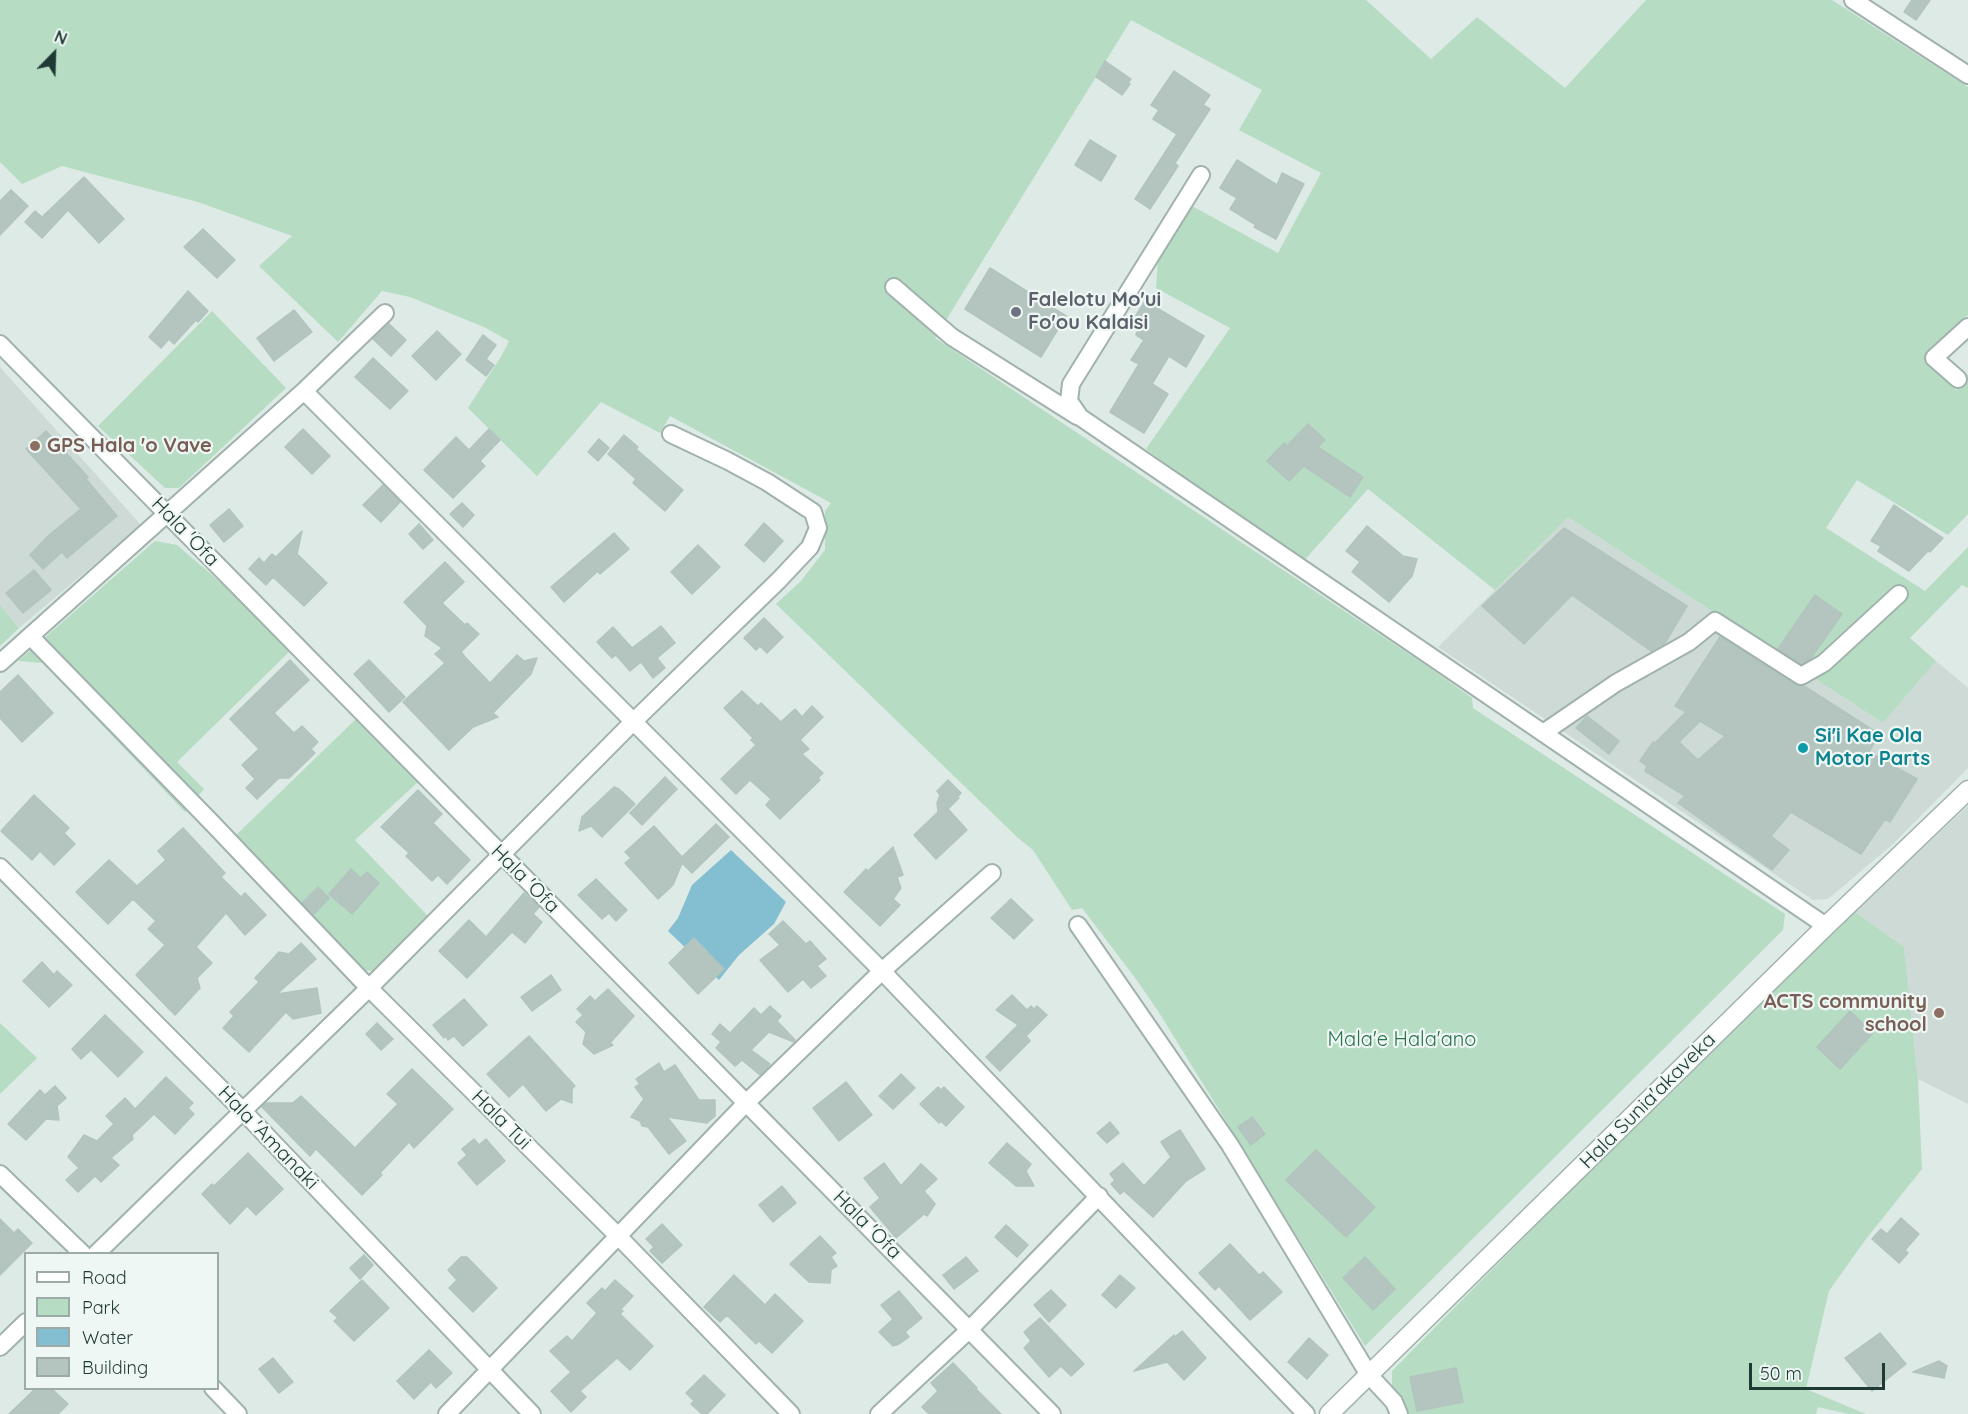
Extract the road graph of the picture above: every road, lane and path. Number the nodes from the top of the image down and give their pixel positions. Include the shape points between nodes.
1 (1853, 0) edge
2 (1968, 75) edge
3 (1202, 175) dead end
4 (894, 287) dead end
5 (385, 313) dead end
6 (1968, 327) edge
7 (0, 344) edge
8 (1958, 379) dead end
9 (304, 391) junction
10 (1080, 417) junction
11 (671, 434) dead end
12 (167, 513) junction
13 (1899, 594) dead end
14 (30, 636) junction
15 (0, 663) edge
16 (633, 722) junction
17 (1543, 733) junction
18 (1968, 790) edge
19 (501, 855) junction
20 (0, 867) edge
21 (992, 873) dead end
22 (1078, 925) dead end
23 (1826, 926) junction
24 (882, 971) junction
25 (369, 988) junction
26 (746, 1103) junction
27 (242, 1110) junction
28 (0, 1174) edge
29 (1099, 1196) junction
30 (618, 1236) junction
31 (81, 1252) edge
32 (98, 1252) edge
33 (24, 1324) edge
34 (969, 1330) junction
35 (0, 1347) edge
36 (489, 1371) junction
37 (1369, 1375) junction
38 (214, 1390) edge
39 (238, 1414) edge
40 (447, 1414) edge
41 (532, 1414) edge
42 (791, 1414) edge
43 (879, 1414) edge
44 (1052, 1414) edge
45 (1306, 1414) edge
46 (1329, 1414) edge
47 (1399, 1414) edge

1 - 2 street
3 - 10 street via 1071,384 1069,401
4 - 10 street via 952,336
5 - 9 street
6 - 8 street via 1934,358
7 - 12 street, Hala 'Ofa
9 - 12 street
9 - 16 street
10 - 17 street
11 - 16 street via 767,482 813,512 819,528 810,547 779,580
12 - 14 street
12 - 19 street, Hala 'Ofa
13 - 17 street via 1824,663 1801,676 1715,621 1689,642 1616,683
14 - 15 street
14 - 25 street, Hala Tui
16 - 19 street
16 - 24 street
17 - 23 street
18 - 23 street, Hala Sunia'akaveka
19 - 25 street
19 - 26 street, Hala 'Ofa
20 - 27 street, Hala 'Amanaki
21 - 24 street
22 - 37 street via 1230,1146
23 - 37 street, Hala Sunia'akaveka
24 - 26 street
24 - 29 street
25 - 27 street
25 - 30 street, Hala Tui
26 - 30 street
26 - 34 street, Hala 'Ofa
27 - 32 street
27 - 36 street, Hala 'Amanaki
28 - 31 street
29 - 34 street
29 - 45 street
30 - 36 street
30 - 42 street, Hala Tui
33 - 35 street
34 - 43 street
34 - 44 street, Hala 'Ofa
36 - 40 street
36 - 41 street, Hala 'Amanaki
37 - 46 street, Hala Sunia'akaveka
37 - 47 street via 1394,1402
38 - 39 street

